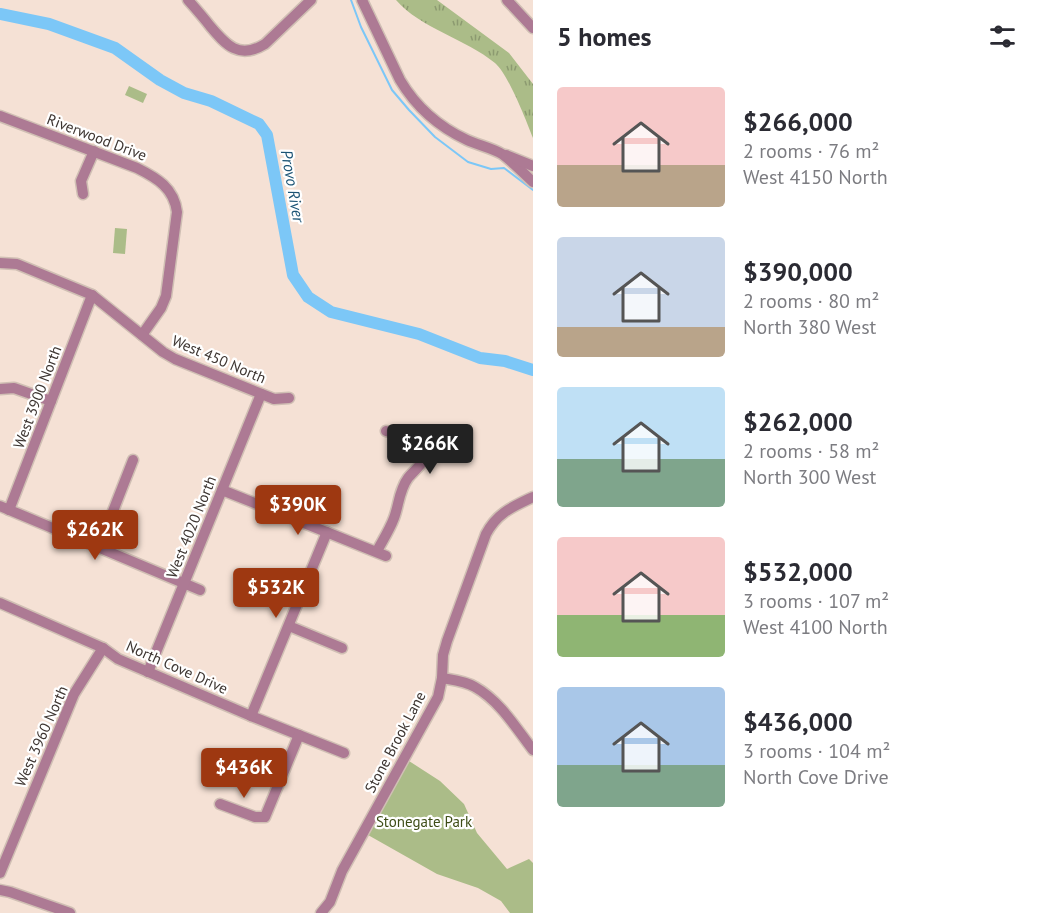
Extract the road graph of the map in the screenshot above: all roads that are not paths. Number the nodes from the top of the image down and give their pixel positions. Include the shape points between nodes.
1 (189, 0) edge
2 (311, 0) edge
3 (362, 0) edge
4 (512, 1) edge
5 (533, 28) edge
6 (0, 116) edge
7 (94, 151) junction
8 (500, 153) junction
9 (533, 166) edge
10 (533, 182) edge
11 (83, 194) dead end
12 (0, 263) edge
13 (92, 295) junction
14 (142, 335) junction
15 (0, 389) edge
16 (261, 394) junction
17 (289, 398) dead end
18 (51, 401) junction
19 (386, 431) dead end
20 (133, 460) dead end
21 (222, 490) junction
22 (533, 497) edge
23 (5, 508) edge
24 (327, 532) junction
25 (99, 547) junction
26 (184, 583) junction
27 (200, 590) dead end
28 (0, 603) edge
29 (289, 626) junction
30 (103, 648) junction
31 (342, 648) dead end
32 (148, 672) junction
33 (442, 678) junction
34 (251, 716) junction
35 (299, 735) junction
36 (533, 750) edge
37 (344, 753) dead end
38 (220, 804) dead end
39 (0, 873) edge
40 (0, 890) edge
41 (70, 913) edge
42 (322, 913) edge

1 - 2 street via 223,41 245,51 265,44
3 - 8 street via 406,91 422,109 443,128
4 - 5 street
6 - 7 street, Riverwood Drive
7 - 11 street via 81,181
7 - 14 street, Riverwood Drive via 152,175 170,191 176,206 166,296
8 - 9 street
8 - 10 street
12 - 13 street, West 450 North via 17,264
13 - 14 street, West 450 North
13 - 18 street, West 3900 North
14 - 16 street, West 450 North via 175,359
15 - 18 street via 14,388
16 - 17 street, West 450 North via 278,400
16 - 21 street, West 4020 North
18 - 23 street, West 3900 North
19 - 24 street via 419,441 425,455 404,485 382,554
20 - 25 street
21 - 24 street
21 - 26 street, West 4020 North
22 - 33 street, Stone Brook Lane via 503,512 486,534 447,641
23 - 25 street
24 - 29 street
25 - 26 street
26 - 27 street
26 - 32 street, West 4020 North
28 - 30 street, North Cove Drive
29 - 31 street
29 - 34 street
30 - 32 street, North Cove Drive
30 - 39 street, West 3960 North via 74,694
32 - 34 street, North Cove Drive
33 - 36 street via 474,686 489,696
33 - 42 street, Stone Brook Lane via 438,697
34 - 35 street, North Cove Drive
35 - 37 street, North Cove Drive
35 - 38 street via 265,816 255,817
40 - 41 street

